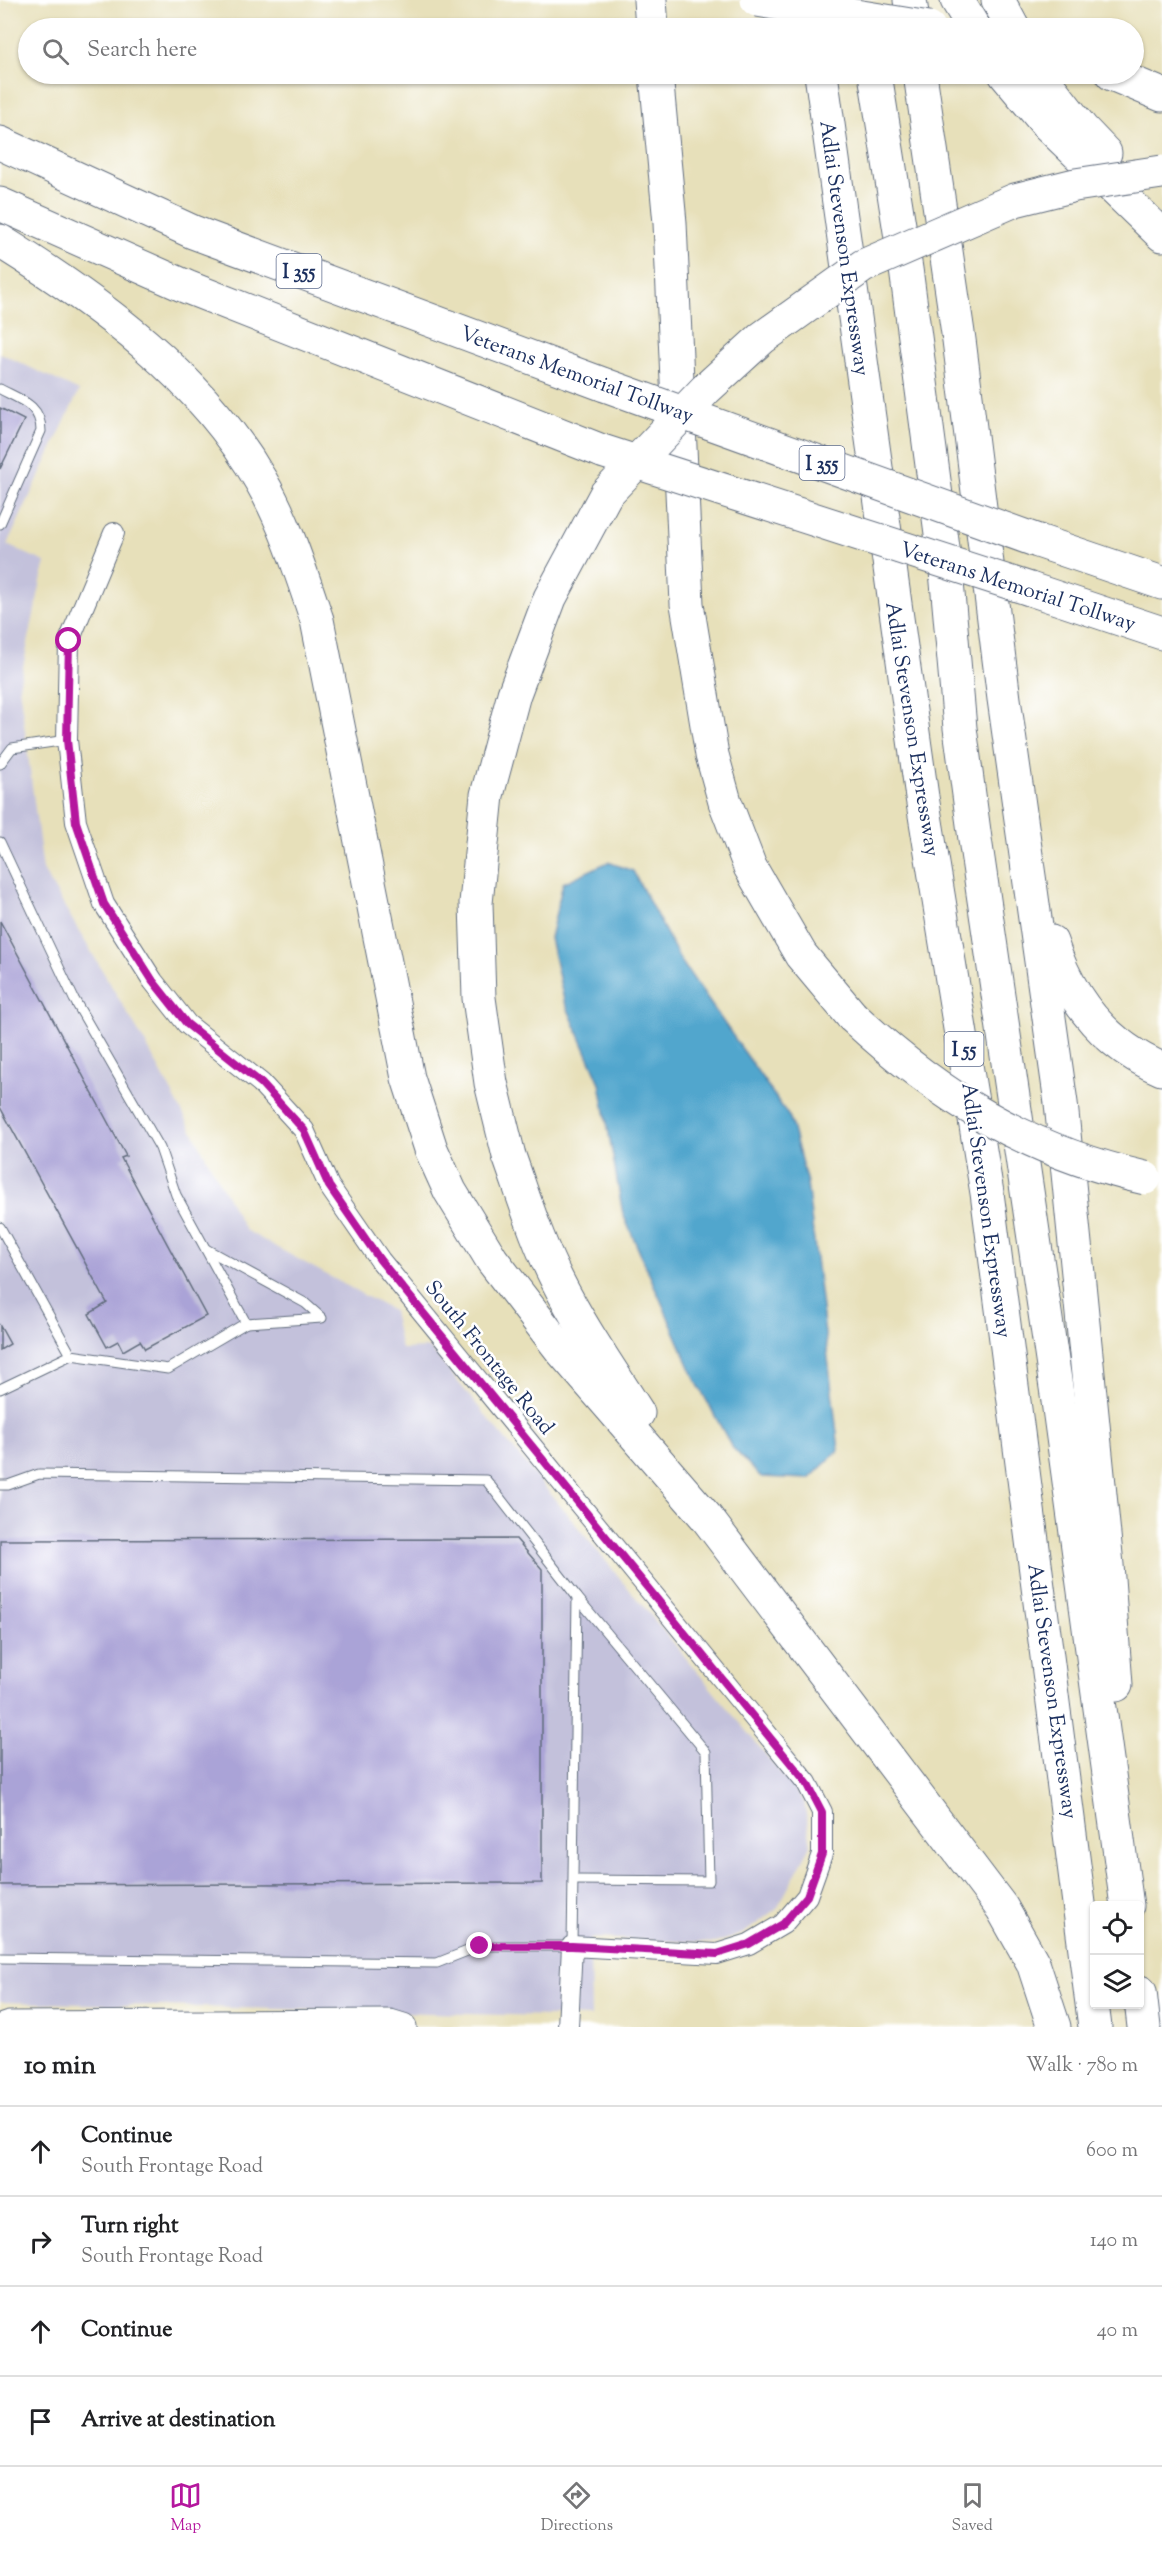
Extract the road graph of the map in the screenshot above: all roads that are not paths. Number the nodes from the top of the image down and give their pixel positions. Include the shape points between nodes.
1 (650, 0) edge
2 (757, 0) edge
3 (812, 0) edge
4 (864, 0) edge
5 (910, 0) edge
6 (957, 0) edge
7 (998, 0) edge
8 (651, 18) edge
9 (814, 18) edge
10 (867, 18) edge
11 (868, 18) edge
12 (913, 18) edge
13 (968, 18) edge
14 (1008, 18) edge
15 (657, 84) edge
16 (822, 84) edge
17 (877, 84) edge
18 (921, 84) edge
19 (1013, 84) edge
20 (1048, 84) edge
21 (1136, 84) edge
22 (1162, 95) edge
23 (0, 143) edge
24 (1162, 172) edge
25 (0, 204) edge
26 (1162, 213) edge
27 (1162, 235) edge
28 (0, 241) edge
29 (0, 389) edge
30 (0, 524) edge
31 (114, 533) dead end
32 (1162, 583) edge
33 (1041, 593) junction
34 (1162, 633) edge
35 (1162, 650) edge
36 (1004, 699) junction
37 (67, 740) junction
38 (0, 764) edge
39 (0, 842) edge
40 (1162, 1069) edge
41 (1153, 1179) edge
42 (0, 1227) edge
43 (205, 1248) junction
44 (246, 1323) junction
45 (71, 1355) junction
46 (0, 1389) edge
47 (0, 1485) edge
48 (706, 1517) junction
49 (577, 1597) junction
50 (574, 1880) junction
51 (1128, 1901) edge
52 (1129, 1901) edge
53 (572, 1946) junction
54 (0, 1958) edge
55 (1142, 2009) edge
56 (3, 2027) edge
57 (403, 2027) edge
58 (568, 2027) edge
59 (1054, 2027) edge
60 (1095, 2027) edge
61 (1144, 2027) edge

1 - 8 highway
2 - 11 highway, bridge
3 - 9 highway
4 - 10 highway
5 - 12 highway
6 - 13 highway
7 - 14 highway
15 - 41 highway, bridge via 670,223 687,604 712,755 750,867 801,955 852,1016 936,1087 993,1122 1056,1152
16 - 60 highway, Adlai Stevenson Expressway / I 55 via 922,797 987,1193
17 - 51 highway, Adlai Stevenson Expressway / I 55 via 937,501 975,839
18 - 36 highway via 959,340
19 - 27 highway via 1046,123
20 - 26 highway via 1082,129
21 - 22 highway
23 - 32 highway, Veterans Memorial Tollway / I 355, bridge via 193,232 605,385
24 - 48 highway, bridge via 1075,185 1015,200 863,266 762,338 706,388 606,494 550,598 514,694 487,795 476,903 479,998 491,1083 509,1156 556,1279
25 - 33 highway, Veterans Memorial Tollway, bridge via 187,287 602,451
28 - 48 highway via 70,285 192,387 262,482 295,554 317,620 406,1067 431,1149 450,1191 492,1260 562,1351
29 - 30 lane via 36,409 41,431
31 - 37 street, South Frontage Road via 69,641
33 - 34 highway, Veterans Memorial Tollway
33 - 35 highway via 1102,627
36 - 40 highway via 1016,736 1051,943 1064,978 1086,1014 1112,1039
36 - 52 highway via 1061,1103 1107,1564
37 - 38 lane via 12,748
37 - 53 street, South Frontage Road via 76,822 104,904 153,981 187,1024 261,1083 304,1130 329,1186 380,1260 807,1783 822,1812 822,1854 807,1896 783,1924 749,1944 717,1954
39 - 43 lane via 74,999 160,1148 176,1195
42 - 45 lane
43 - 44 lane
43 - 44 lane via 305,1303 322,1318
44 - 45 lane via 168,1369
45 - 46 lane
47 - 49 lane via 39,1473 486,1480
48 - 59 highway via 1002,1908 1033,1963
49 - 50 lane
49 - 50 lane via 706,1752 709,1881
50 - 53 lane
53 - 54 lane via 480,1946 437,1963
53 - 58 street
55 - 61 highway
56 - 57 street via 390,2023

